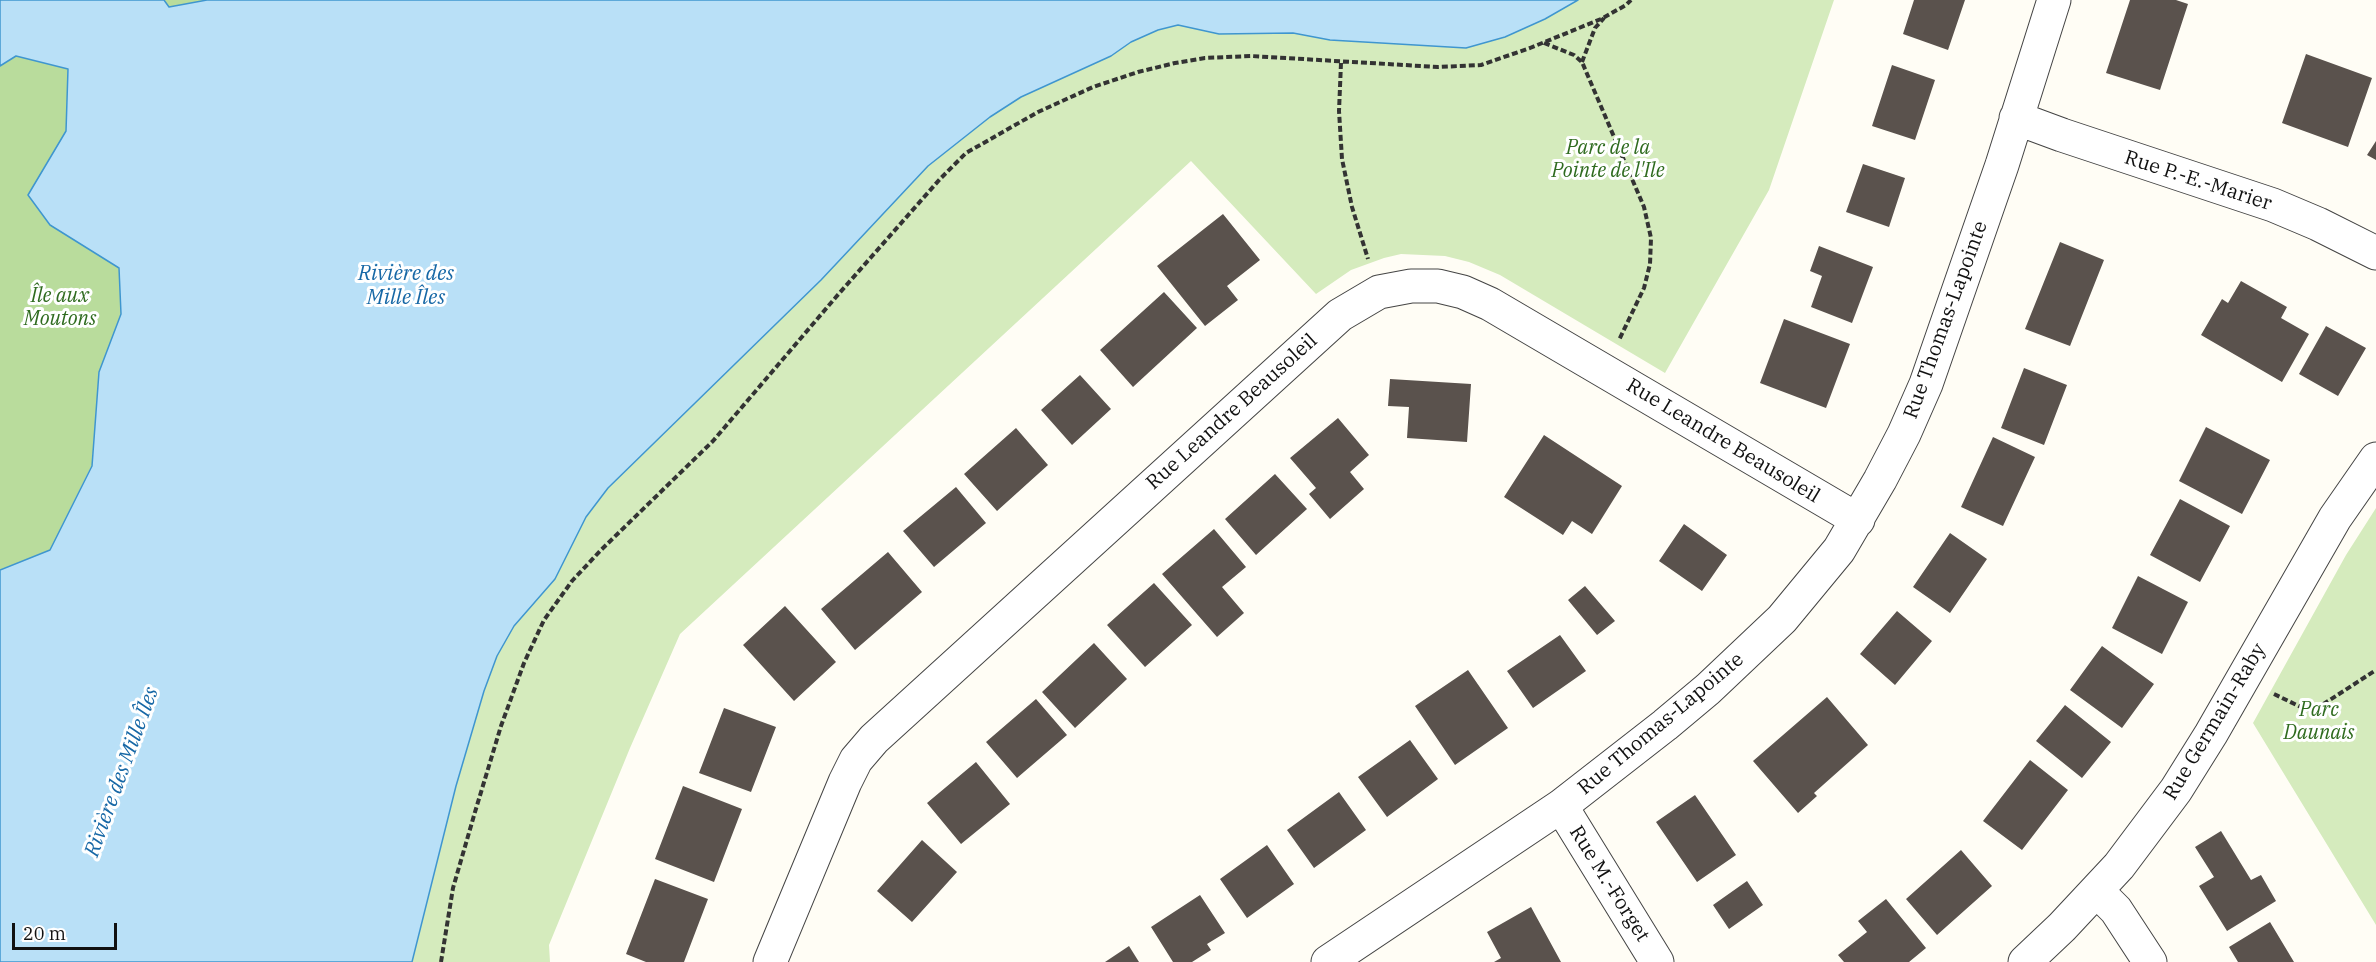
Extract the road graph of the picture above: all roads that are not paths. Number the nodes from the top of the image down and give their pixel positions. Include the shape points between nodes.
1 (2054, 0) edge
2 (2016, 117) junction
3 (2376, 253) edge
4 (2376, 459) edge
5 (1858, 520) junction
6 (1561, 806) junction
7 (2097, 891) junction
8 (770, 962) edge
9 (1328, 962) edge
10 (1657, 962) edge
11 (2025, 962) edge
12 (2150, 962) edge

1 - 2 street, Rue Thomas-Lapointe
2 - 3 street, Rue P.-E.-Marier via 2274,205
2 - 5 street, Rue Thomas-Lapointe via 1926,384
4 - 7 street, Rue Germain-Raby via 2335,518 2176,790
5 - 6 street, Rue Thomas-Lapointe via 1813,582 1754,646 1665,725
5 - 8 street, Rue Leandre Beausoleil via 1490,304 1438,286 1379,292 1340,315 874,739 856,760 845,782
6 - 9 street, Rue Thomas-Lapointe
6 - 10 street, Rue M.-Forget
7 - 11 street, Rue Germain-Raby
7 - 12 street via 2116,910

